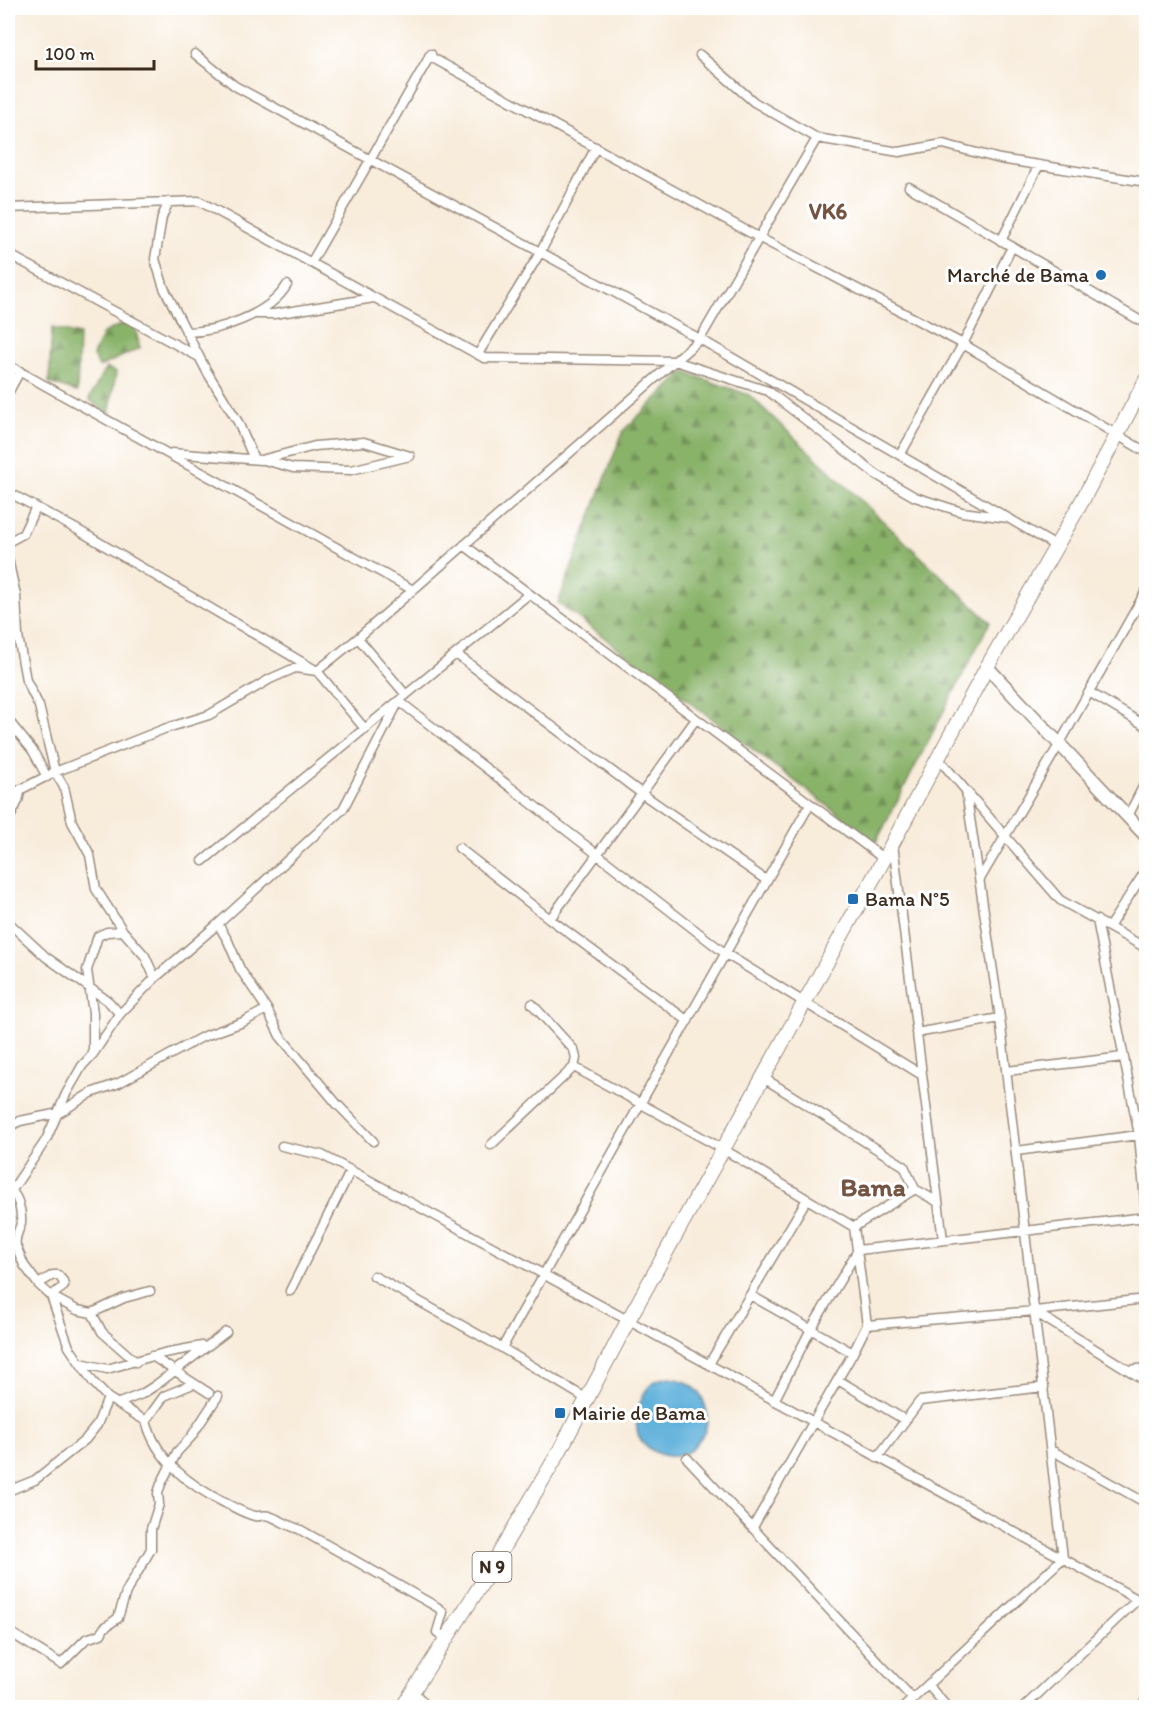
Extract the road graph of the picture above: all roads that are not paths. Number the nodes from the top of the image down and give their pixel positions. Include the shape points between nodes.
1 (195, 54) dead end
2 (700, 55) dead end
3 (818, 138) junction
4 (596, 147) junction
5 (370, 161) junction
6 (1039, 165) junction
7 (1146, 182) edge
8 (909, 187) dead end
9 (170, 201) junction
10 (8, 208) edge
11 (758, 237) junction
12 (1001, 241) junction
13 (1012, 247) junction
14 (540, 253) junction
15 (8, 254) edge
16 (311, 263) junction
17 (287, 285) dead end
18 (280, 296) junction
19 (375, 298) junction
20 (293, 311) junction
21 (257, 314) junction
22 (1146, 324) edge
23 (186, 332) junction
24 (700, 339) junction
25 (963, 344) junction
26 (478, 354) junction
27 (199, 357) junction
28 (675, 361) junction
29 (8, 365) edge
30 (20, 371) junction
31 (1146, 380) edge
32 (8, 393) edge
33 (1117, 435) junction
34 (1146, 452) edge
35 (168, 453) junction
36 (900, 455) junction
37 (257, 459) junction
38 (8, 492) edge
39 (36, 507) junction
40 (1008, 518) junction
41 (8, 542) edge
42 (464, 545) junction
43 (1056, 546) junction
44 (8, 559) edge
45 (413, 590) junction
46 (1146, 591) edge
47 (529, 594) junction
48 (358, 638) junction
49 (456, 654) junction
50 (987, 667) junction
51 (317, 671) junction
52 (1089, 692) junction
53 (403, 698) junction
54 (696, 719) junction
55 (8, 720) edge
56 (1146, 726) edge
57 (365, 729) junction
58 (1060, 743) junction
59 (938, 758) junction
60 (56, 772) junction
61 (46, 777) junction
62 (1146, 781) edge
63 (21, 789) junction
64 (966, 791) junction
65 (641, 793) junction
66 (8, 796) edge
67 (810, 804) junction
68 (1128, 816) junction
69 (8, 821) edge
70 (1005, 836) junction
71 (1146, 836) edge
72 (892, 843) junction
73 (459, 848) dead end
74 (597, 853) junction
75 (885, 859) junction
76 (203, 861) dead end
77 (1146, 870) edge
78 (980, 879) junction
79 (766, 880) junction
80 (550, 919) junction
81 (1097, 920) junction
82 (8, 922) edge
83 (218, 924) junction
84 (1109, 927) junction
85 (123, 931) junction
86 (1146, 948) edge
87 (726, 954) junction
88 (155, 978) junction
89 (88, 987) junction
90 (803, 1002) junction
91 (532, 1004) dead end
92 (267, 1009) junction
93 (120, 1014) junction
94 (1000, 1018) junction
95 (688, 1021) junction
96 (916, 1033) junction
97 (93, 1054) junction
98 (1123, 1057) junction
99 (574, 1067) junction
100 (1006, 1071) junction
101 (922, 1075) junction
102 (762, 1077) junction
103 (641, 1104) junction
104 (59, 1113) junction
105 (8, 1127) edge
106 (1143, 1134) edge
107 (373, 1141) dead end
108 (491, 1145) dead end
109 (282, 1146) dead end
110 (723, 1149) junction
111 (1016, 1151) junction
112 (351, 1170) junction
113 (915, 1189) junction
114 (9, 1191) edge
115 (807, 1199) junction
116 (938, 1202) junction
117 (1146, 1215) edge
118 (854, 1227) junction
119 (1025, 1231) junction
120 (943, 1240) junction
121 (11, 1245) edge
122 (858, 1250) junction
123 (544, 1274) junction
124 (374, 1276) dead end
125 (38, 1284) junction
126 (150, 1291) dead end
127 (290, 1291) dead end
128 (750, 1295) junction
129 (51, 1296) junction
130 (1146, 1299) edge
131 (1035, 1311) junction
132 (92, 1313) junction
133 (629, 1319) junction
134 (867, 1324) junction
135 (811, 1329) junction
136 (226, 1332) dead end
137 (206, 1345) junction
138 (502, 1348) junction
139 (853, 1353) junction
140 (152, 1356) junction
141 (136, 1362) junction
142 (81, 1363) junction
143 (709, 1364) junction
144 (1146, 1368) edge
145 (1129, 1370) junction
146 (174, 1371) junction
147 (838, 1380) junction
148 (1146, 1381) edge
149 (193, 1384) junction
150 (1044, 1387) junction
151 (108, 1398) junction
152 (587, 1398) junction
153 (774, 1401) junction
154 (119, 1403) junction
155 (905, 1420) junction
156 (146, 1421) junction
157 (814, 1423) junction
158 (1051, 1450) junction
159 (687, 1458) dead end
160 (877, 1458) junction
161 (170, 1466) junction
162 (8, 1491) edge
163 (1146, 1503) edge
164 (753, 1527) junction
165 (1063, 1558) junction
166 (1142, 1602) edge
167 (8, 1631) edge
168 (447, 1639) junction
169 (928, 1685) junction
170 (413, 1691) junction
171 (913, 1699) junction
172 (402, 1707) edge
173 (428, 1707) edge
174 (903, 1707) edge
175 (948, 1707) edge
176 (1023, 1707) edge

1 - 5 street via 235,86
2 - 3 street via 754,102
3 - 6 street via 899,152 943,144
3 - 11 street
4 - 5 street via 430,55
4 - 11 street
4 - 14 street
5 - 14 street
5 - 16 street
6 - 7 street
6 - 12 street
8 - 12 street
9 - 10 street
9 - 16 street via 199,201
9 - 23 street via 162,217 155,259 164,288
11 - 24 street
11 - 25 street
12 - 13 street
13 - 22 street
13 - 25 street
14 - 24 street
14 - 26 street
15 - 27 street
16 - 19 street
17 - 18 street
18 - 20 street
18 - 21 street
19 - 20 street
19 - 26 street
20 - 21 street
21 - 23 street via 213,329
23 - 27 street
24 - 28 street
24 - 36 street
25 - 33 street
25 - 36 street
26 - 28 street via 484,358
27 - 37 street
28 - 40 street via 768,391 877,476 915,496 962,512
28 - 42 street
29 - 30 street
30 - 32 street
30 - 35 street
31 - 33 main road, N 9
33 - 34 street
33 - 43 main road, N 9
35 - 37 street
35 - 45 street
36 - 40 street
37 - 37 street via 293,468 351,470 410,456 364,442 315,446
38 - 39 street
39 - 41 street via 23,534
39 - 51 street
40 - 43 street
42 - 45 street
42 - 47 street
43 - 50 main road, N 9
44 - 60 street via 26,680 39,706
45 - 48 street
46 - 52 street
47 - 49 street
47 - 54 street
48 - 51 street
48 - 53 street
49 - 53 street
49 - 65 street
50 - 58 street
50 - 59 main road, N 9
51 - 57 street
51 - 60 street via 295,668 209,715
52 - 56 street
52 - 58 street
53 - 57 street
53 - 74 street
53 - 83 street via 342,809
54 - 65 street
54 - 67 street
55 - 61 street via 33,751
57 - 76 street
58 - 68 street
58 - 70 street
59 - 64 street
59 - 72 main road, N 9
60 - 61 street
60 - 85 street via 64,787 72,822 90,855 96,889
61 - 63 street
62 - 68 street
63 - 66 street
63 - 69 street
64 - 70 street
64 - 78 street
65 - 74 street
65 - 79 street
67 - 75 street
67 - 79 street
68 - 71 street
70 - 78 street
70 - 81 street via 1060,900
72 - 75 main road, N 9
72 - 96 street
73 - 80 street
74 - 80 street
74 - 87 street
75 - 90 main road, N 9
77 - 84 street
78 - 94 street
79 - 87 street
80 - 95 street
81 - 84 street
81 - 98 street
82 - 89 street via 46,957
83 - 88 street
83 - 92 street via 240,969
84 - 86 street
85 - 88 street via 145,956
85 - 89 street via 98,936 87,970
87 - 90 street
87 - 95 street
88 - 93 street
89 - 93 street
89 - 97 street via 93,1013
90 - 101 street
90 - 102 main road, N 9
91 - 99 street via 574,1050
92 - 104 street via 202,1037
92 - 107 street via 280,1036
93 - 97 street
94 - 96 street
94 - 100 street
95 - 103 street
96 - 101 street
97 - 104 street via 82,1066
98 - 100 street
98 - 106 street
99 - 103 street
99 - 108 street
100 - 111 street
101 - 116 street
102 - 110 main road, N 9
102 - 113 street via 904,1166
103 - 110 street
103 - 123 street
104 - 105 street
104 - 114 street via 46,1140
106 - 111 street
106 - 117 street
109 - 112 street via 322,1155
110 - 115 street
110 - 133 main road, N 9
111 - 119 street
112 - 123 street
112 - 127 street
113 - 116 street
113 - 118 street
114 - 121 street via 17,1198 21,1223
115 - 118 street
115 - 128 street
116 - 120 street
117 - 119 street
118 - 122 street
119 - 120 street
119 - 131 street
120 - 122 street
121 - 125 street
122 - 134 street
122 - 135 street
123 - 133 street
123 - 138 street
124 - 138 street
125 - 129 street
125 - 129 street via 58,1275 64,1286
126 - 132 street
128 - 135 street
128 - 143 street
129 - 132 street
129 - 142 street via 67,1341
130 - 131 street
131 - 134 street
131 - 145 street
131 - 150 street
132 - 141 street via 102,1332
133 - 143 street
133 - 152 main road, N 9
134 - 139 street
135 - 139 street
135 - 153 street
136 - 137 street
137 - 140 street
137 - 146 street
138 - 152 street
139 - 147 street
140 - 141 street
140 - 146 street
141 - 142 street via 107,1369
142 - 151 street
143 - 153 street
144 - 145 street
145 - 148 street
146 - 149 street
146 - 154 street
147 - 155 street
147 - 157 street
149 - 156 street via 164,1396
149 - 161 street via 213,1394 191,1437
150 - 155 street via 920,1401
150 - 158 street
151 - 154 street
151 - 162 street via 97,1425 85,1440 35,1480
152 - 168 main road, N 9 via 535,1494
153 - 157 street
154 - 156 street
155 - 160 street
156 - 161 street
157 - 160 street
157 - 164 street
158 - 163 street
158 - 165 street
159 - 164 street
160 - 165 street
161 - 167 street via 158,1493 151,1549 126,1592 118,1618 101,1634 86,1639 61,1664
161 - 168 street via 204,1492 252,1515 267,1515 298,1529 437,1607 443,1612 437,1632
164 - 171 street
165 - 166 street
165 - 169 street
166 - 176 street
168 - 170 main road, N 9
169 - 171 street
169 - 175 street
170 - 172 main road, N 9
170 - 173 street
171 - 174 street

